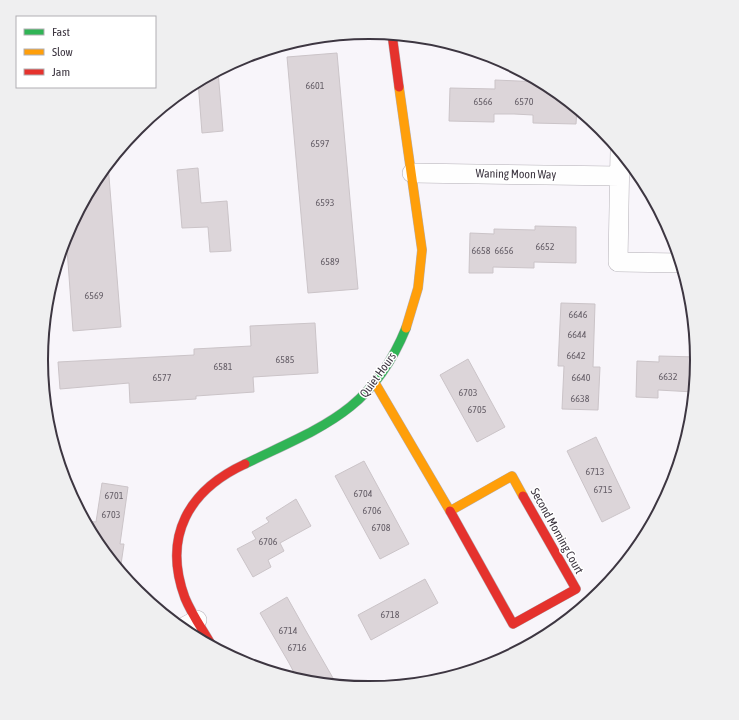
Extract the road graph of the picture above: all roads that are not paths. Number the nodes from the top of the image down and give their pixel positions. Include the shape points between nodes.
1 (393, 40) edge
2 (620, 160) edge
3 (412, 173) junction
4 (620, 176) junction
5 (675, 263) edge
6 (375, 383) junction
7 (450, 511) junction
8 (189, 624) edge

1 - 3 street, Quiet Hours
2 - 4 street
3 - 4 street, Waning Moon Way
3 - 6 street, Quiet Hours via 422,258 418,283 403,336
4 - 5 street via 618,262
6 - 7 street, Second Morning Court
6 - 8 street, Quiet Hours via 358,402 338,417 224,474 204,490 188,511 180,533 180,576
7 - 7 street, Second Morning Court via 514,624 576,589 512,476

